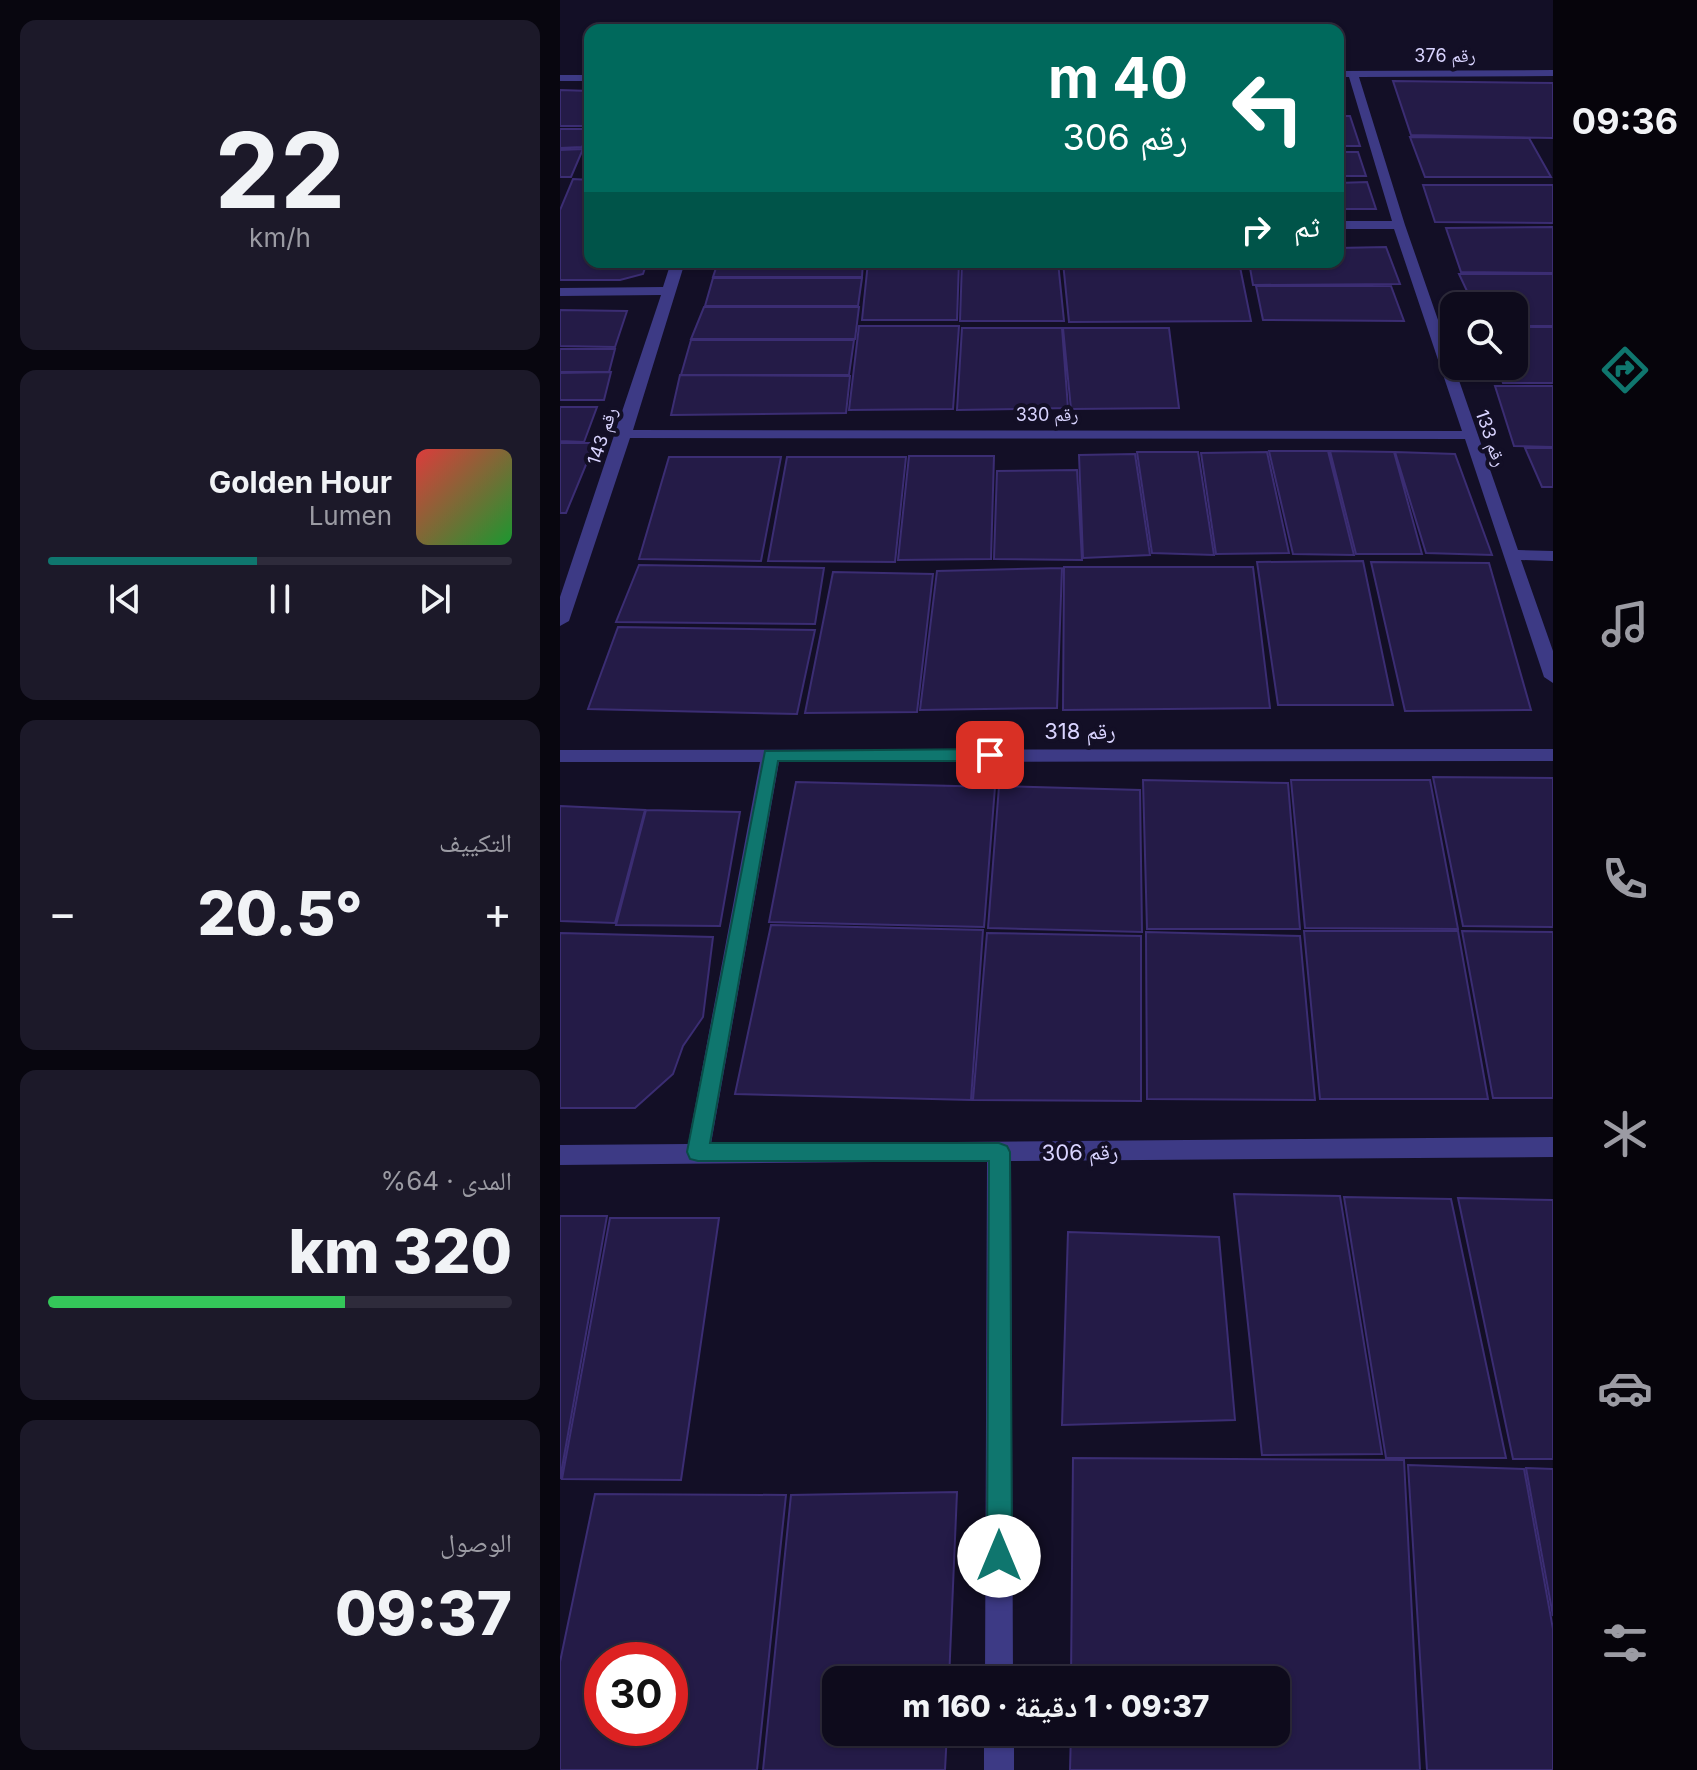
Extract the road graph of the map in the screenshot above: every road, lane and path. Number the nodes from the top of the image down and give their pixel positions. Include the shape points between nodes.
1 (1553, 73) edge
2 (1346, 74) edge
3 (560, 78) edge
4 (584, 78) edge
5 (1344, 225) edge
6 (1399, 225) junction
7 (676, 268) edge
8 (668, 291) junction
9 (560, 292) edge
10 (624, 434) junction
11 (1471, 435) junction
12 (1512, 555) junction
13 (1553, 556) edge
14 (560, 621) edge
15 (1553, 677) edge
16 (771, 755) junction
17 (1553, 755) edge
18 (560, 756) edge
19 (1553, 1147) edge
20 (698, 1152) junction
21 (999, 1152) junction
22 (560, 1155) edge
23 (999, 1666) edge
24 (999, 1746) edge
25 (999, 1770) edge

1 - 2 street, رقم 376
2 - 6 street, رقم 133
3 - 4 street
5 - 6 street
6 - 11 street, رقم 133
7 - 8 street, رقم 143
8 - 9 street
8 - 10 street, رقم 143
10 - 11 street, رقم 330
10 - 14 street, رقم 143
11 - 12 street, رقم 133
12 - 13 street
12 - 15 street, رقم 133
16 - 17 street, رقم 318
16 - 18 street, رقم 318
16 - 20 street
19 - 21 street, رقم 306
20 - 21 street, رقم 306
20 - 22 street, رقم 306
21 - 23 street
24 - 25 street

